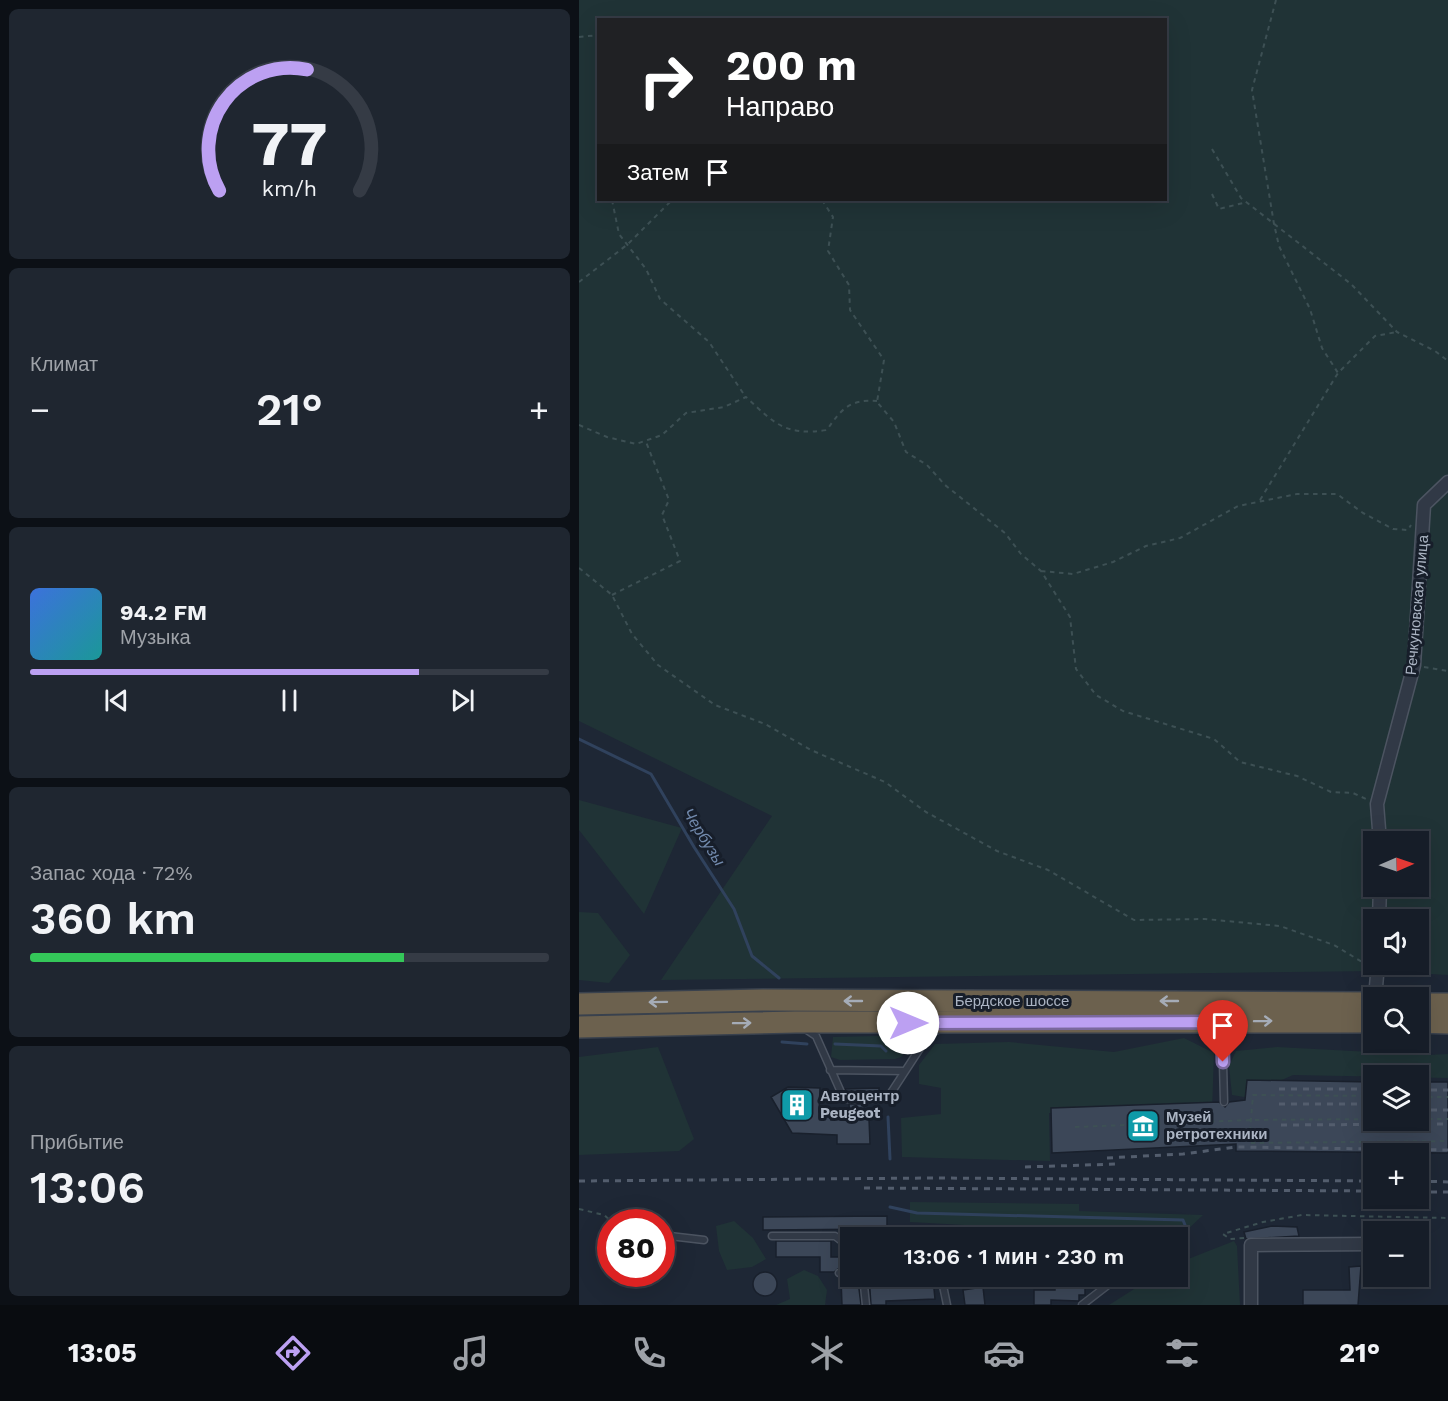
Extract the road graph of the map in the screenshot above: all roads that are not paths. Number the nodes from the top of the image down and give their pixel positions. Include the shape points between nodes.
1 (1448, 482) edge
2 (1379, 831) edge
3 (697, 1002) junction
4 (1363, 1003) edge
5 (579, 1004) edge
6 (1429, 1004) edge
7 (1448, 1004) edge
8 (796, 1022) junction
9 (1222, 1022) junction
10 (1363, 1022) edge
11 (1429, 1022) edge
12 (697, 1023) junction
13 (1448, 1023) edge
14 (953, 1024) junction
15 (579, 1027) edge
16 (830, 1070) junction
17 (905, 1071) junction
18 (1224, 1102) dead end
19 (772, 1236) dead end
20 (675, 1237) edge
21 (704, 1240) dead end
22 (840, 1240) edge
23 (1363, 1244) edge
24 (864, 1287) edge
25 (943, 1287) edge
26 (1105, 1287) edge
27 (866, 1305) edge
28 (947, 1305) edge
29 (1082, 1305) edge
30 (1251, 1305) edge

1 - 2 street, Речкуновская улица via 1424,505 1414,665 1377,804
4 -> 3 highway, Бердское шоссе
3 -> 5 highway, Бердское шоссе
3 - 12 highway
6 - 7 highway
12 -> 8 highway, Бердское шоссе
8 - 14 highway, Бердское шоссе
8 - 16 lane via 816,1036
9 -> 10 highway, Бердское шоссе
9 - 14 highway, Бердское шоссе
9 - 18 lane
11 - 13 highway
12 - 15 highway, Бердское шоссе
14 - 17 lane via 930,1033
16 - 17 lane
16 - 17 lane via 845,1099 887,1099
19 - 22 lane via 835,1236
20 - 21 lane
23 - 30 street via 1251,1245
24 - 27 lane
25 - 28 lane
26 - 29 lane

